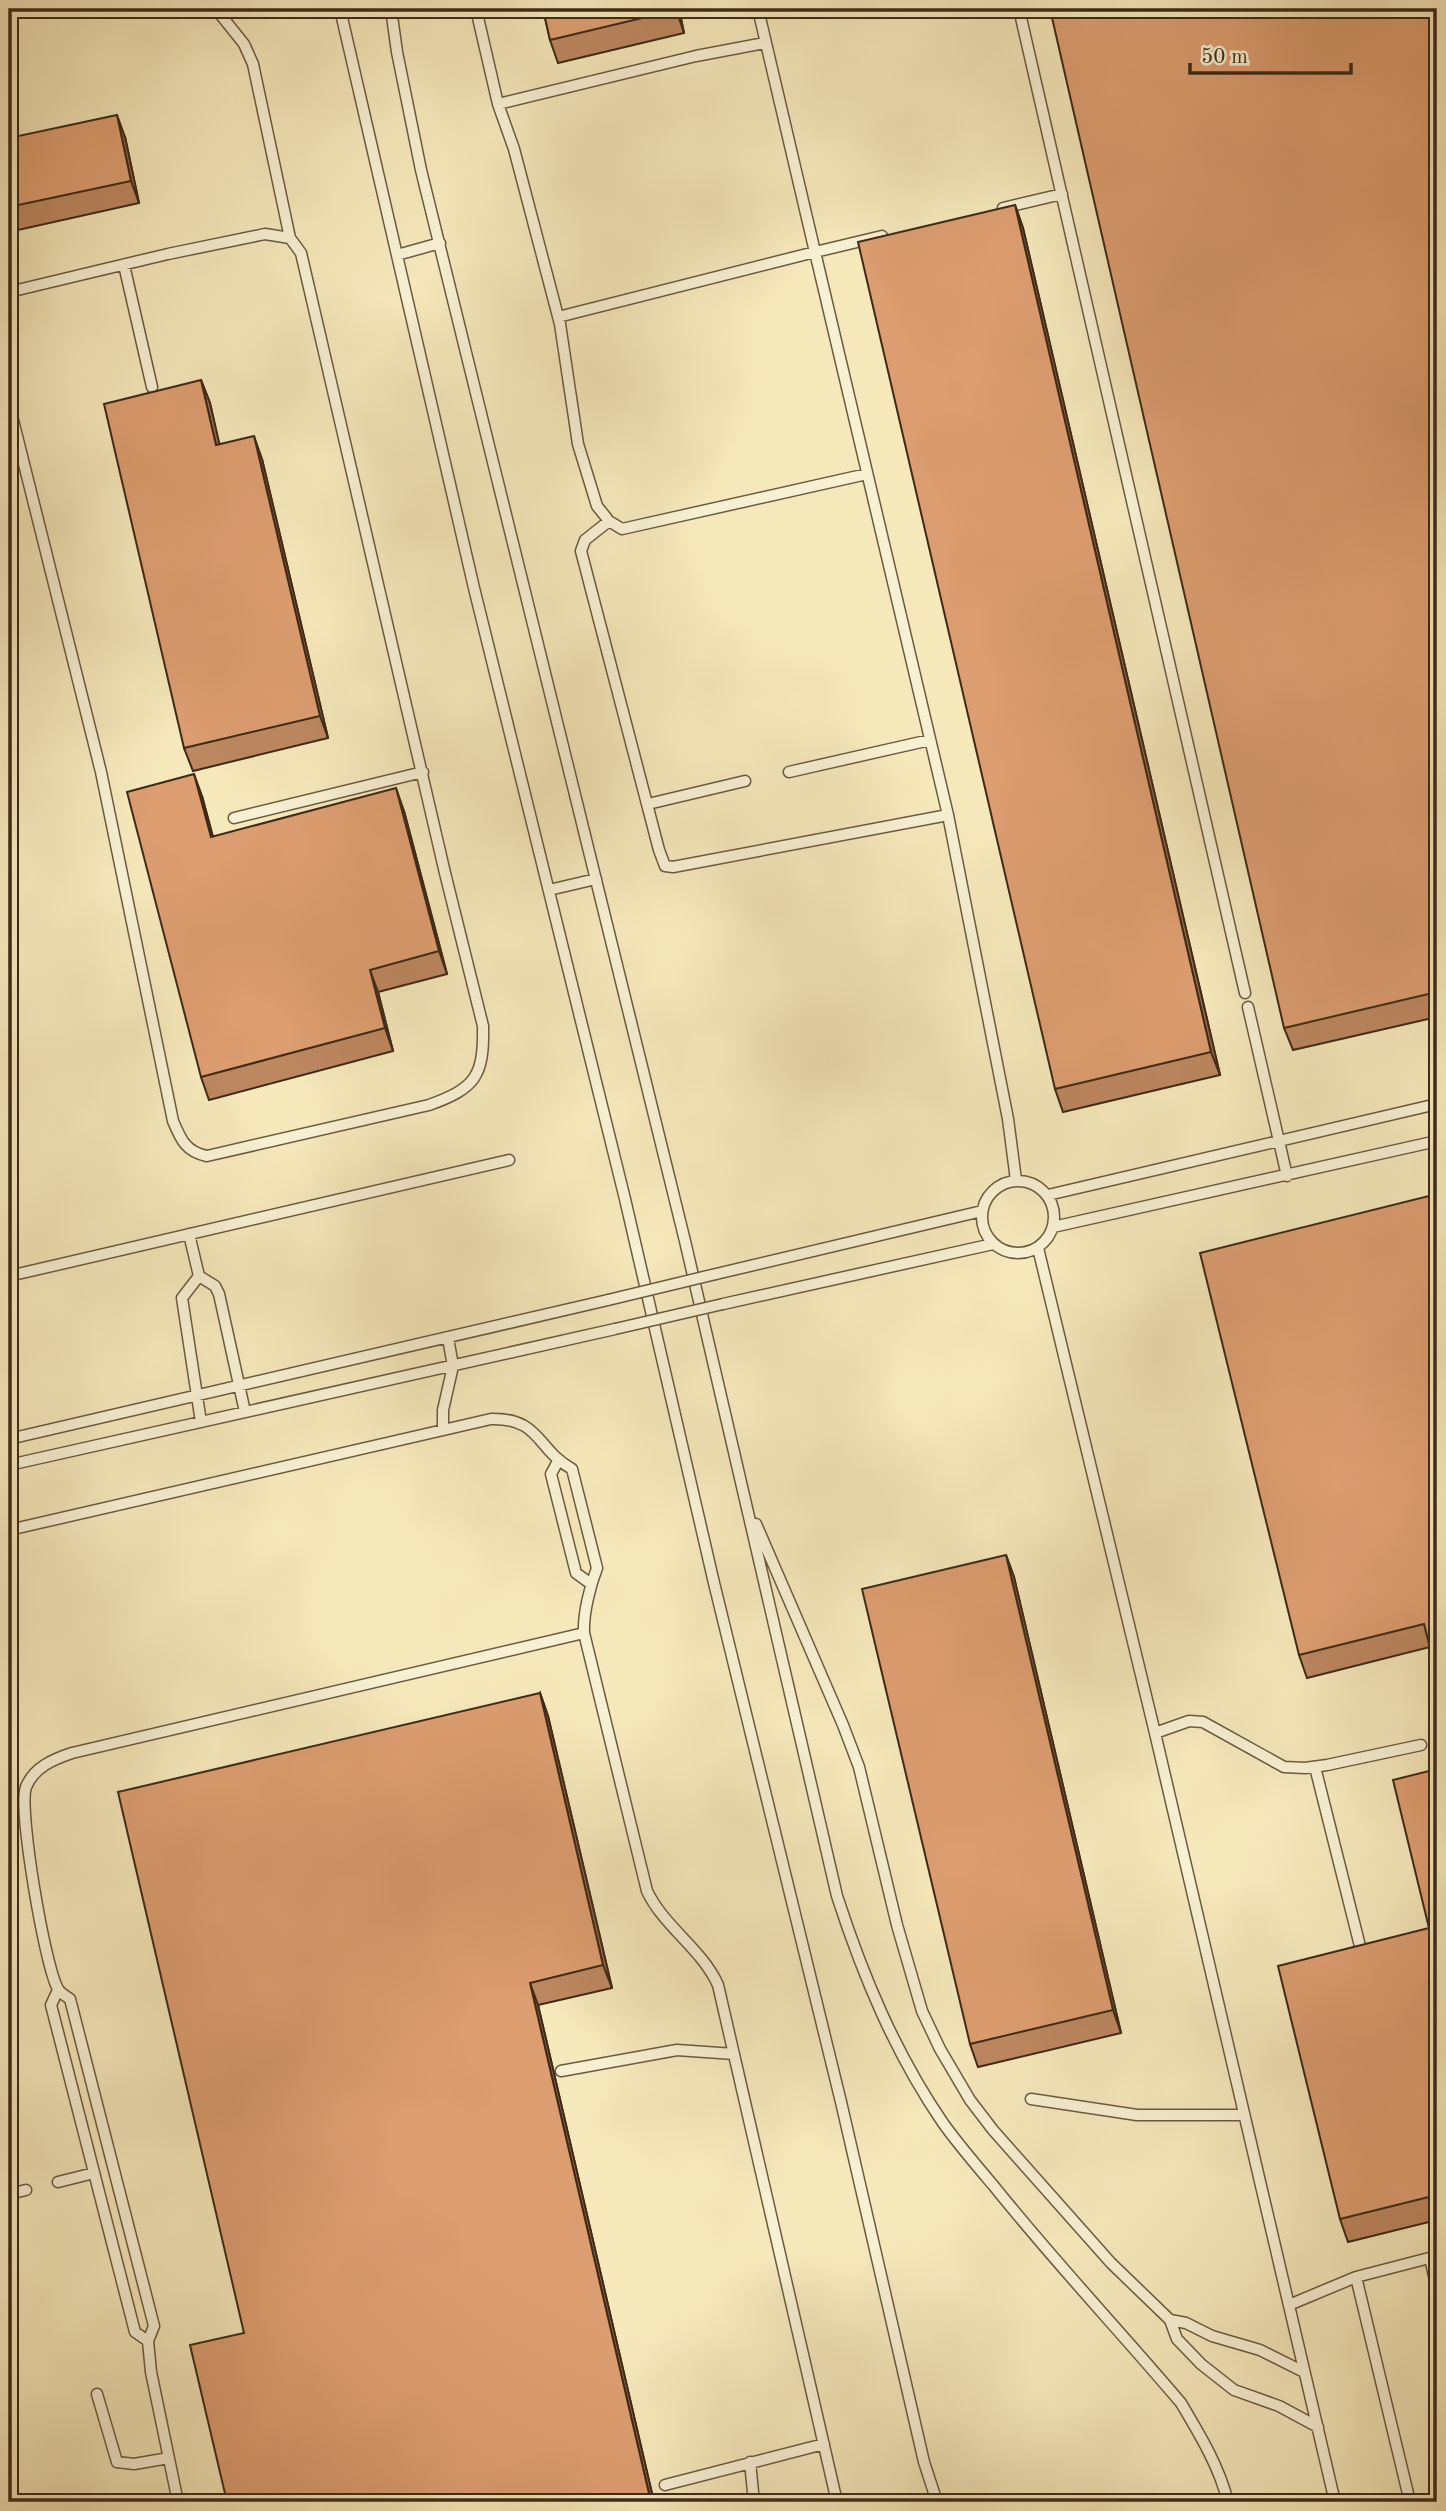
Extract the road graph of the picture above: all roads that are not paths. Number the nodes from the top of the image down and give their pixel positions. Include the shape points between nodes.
1 (216, 9) edge
2 (340, 9) edge
3 (391, 9) edge
4 (476, 9) edge
5 (758, 9) edge
6 (1019, 9) edge
7 (765, 43) junction
8 (498, 104) junction
9 (1062, 194) junction
10 (997, 209) edge
11 (893, 234) edge
12 (290, 237) junction
13 (440, 243) junction
14 (815, 252) junction
15 (397, 255) junction
16 (124, 265) junction
17 (9, 292) edge
18 (558, 317) junction
19 (152, 387) dead end
20 (9, 404) edge
21 (867, 474) junction
22 (609, 521) junction
23 (930, 740) junction
24 (423, 772) junction
25 (789, 772) dead end
26 (745, 781) dead end
27 (648, 804) junction
28 (948, 815) junction
29 (234, 818) dead end
30 (596, 878) junction
31 (549, 890) junction
32 (1245, 993) dead end
33 (1248, 1007) dead end
34 (1437, 1104) edge
35 (1279, 1141) junction
36 (1437, 1141) edge
37 (509, 1160) dead end
38 (1287, 1176) junction
39 (1016, 1181) junction
40 (1048, 1195) junction
41 (982, 1211) junction
42 (1053, 1227) junction
43 (189, 1234) junction
44 (993, 1244) junction
45 (1038, 1248) junction
46 (9, 1276) edge
47 (199, 1276) junction
48 (448, 1338) junction
49 (453, 1366) junction
50 (239, 1386) junction
51 (195, 1396) junction
52 (245, 1412) junction
53 (201, 1422) junction
54 (443, 1429) junction
55 (9, 1439) edge
56 (558, 1461) junction
57 (9, 1465) edge
58 (747, 1506) junction
59 (9, 1530) edge
60 (591, 1584) junction
61 (584, 1633) junction
62 (1155, 1732) junction
63 (1421, 1745) dead end
64 (1315, 1767) junction
65 (1362, 1954) edge
66 (58, 1990) junction
67 (734, 2054) junction
68 (561, 2071) dead end
69 (1031, 2099) dead end
70 (1244, 2115) junction
71 (94, 2173) junction
72 (58, 2182) dead end
73 (26, 2190) dead end
74 (9, 2194) edge
75 (1434, 2257) edge
76 (1356, 2277) junction
77 (1437, 2289) edge
78 (1289, 2305) junction
79 (1170, 2320) junction
80 (148, 2341) junction
81 (1304, 2372) junction
82 (97, 2394) dead end
83 (1318, 2427) junction
84 (824, 2444) junction
85 (169, 2458) junction
86 (750, 2462) junction
87 (665, 2485) dead end
88 (178, 2502) edge
89 (754, 2502) edge
90 (838, 2502) edge
91 (937, 2502) edge
92 (1228, 2502) edge
93 (1335, 2502) edge
94 (1410, 2502) edge

1 - 12 lane via 244,44 253,64
2 - 15 lane
3 - 13 lane
4 - 8 lane
5 - 7 lane
6 - 9 lane
7 - 8 lane
7 - 14 lane
8 - 18 lane
9 - 10 lane
9 - 32 lane
11 - 14 lane
12 - 16 lane via 265,234
12 - 24 lane via 301,253 310,289
13 - 15 lane
13 - 30 lane
14 - 18 lane
14 - 21 lane
15 - 31 lane
16 - 17 lane
16 - 19 lane
18 - 22 lane via 578,444 597,506
20 - 24 lane via 100,772 173,1121 187,1148 207,1156 429,1105 468,1088 484,1050 483,1026
21 - 22 lane via 622,529
21 - 23 lane
22 - 27 lane via 585,540 581,551
23 - 25 lane
23 - 28 lane
24 - 29 lane
26 - 27 lane
27 - 28 lane via 662,862 673,867
28 - 39 lane
30 - 31 lane
30 - 58 lane
31 - 91 lane
33 - 35 lane
34 - 35 lane
35 - 38 lane
35 - 40 lane
36 - 38 lane
37 - 43 lane
38 - 42 lane
39 - 40 lane via 1028,1182
39 - 41 lane via 994,1190
40 - 42 lane
41 - 44 lane via 982,1223
41 - 48 lane, bridge
42 - 45 lane
43 - 46 lane
43 - 47 lane
44 - 45 lane via 1015,1253
44 - 49 lane, bridge
45 - 62 lane
47 - 50 lane via 219,1294
47 - 51 lane via 182,1298
48 - 49 lane
48 - 50 lane
49 - 52 lane
49 - 54 lane
50 - 51 lane
50 - 52 lane
51 - 53 lane
51 - 55 lane
52 - 53 lane
53 - 57 lane
54 - 56 lane via 511,1418 529,1428
54 - 59 lane
56 - 60 lane via 551,1474 576,1573
56 - 60 lane via 572,1468 597,1568
58 - 79 lane via 859,1767 913,1986 940,2049 993,2130 1111,2263
58 - 92 lane via 838,1896 868,1985 894,2041 943,2123 1020,2220 1181,2403 1223,2482
60 - 61 lane
61 - 66 lane via 49,1761 26,1788 25,1806 42,1936
61 - 67 lane via 647,1891 653,1904 711,1969 719,1984
62 - 64 lane via 1189,1720 1203,1722 1284,1767
62 - 70 lane
63 - 64 lane
64 - 65 lane
66 - 71 lane via 51,2005
66 - 80 lane via 70,1999 87,2064 154,2326
67 - 68 lane via 677,2050
67 - 84 lane
69 - 70 lane via 1137,2115
70 - 78 lane
71 - 72 lane
71 - 80 lane via 135,2332
73 - 74 lane
75 - 76 lane
75 - 77 lane
76 - 78 lane
76 - 94 lane
78 - 81 lane
79 - 81 lane via 1260,2350
79 - 83 lane via 1177,2339 1216,2377 1234,2390
80 - 85 lane
81 - 83 lane
82 - 85 lane via 117,2462
83 - 93 lane
84 - 86 lane
84 - 90 lane
85 - 88 lane
86 - 87 lane
86 - 89 lane

